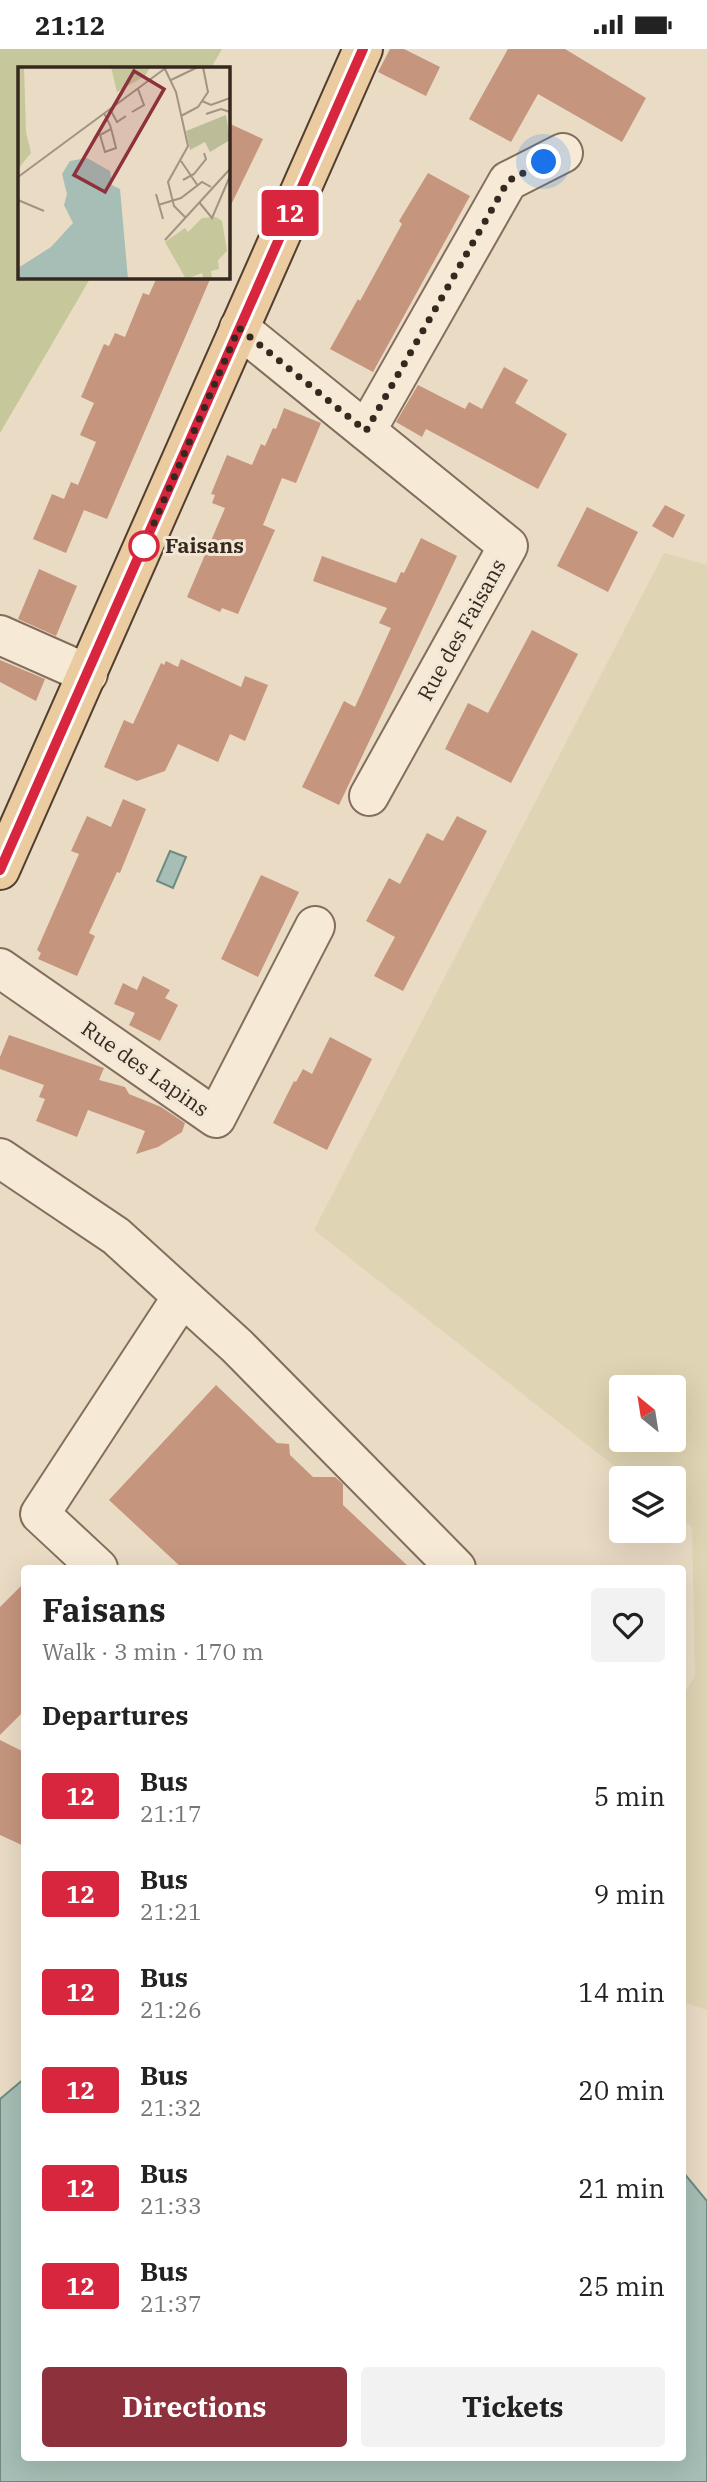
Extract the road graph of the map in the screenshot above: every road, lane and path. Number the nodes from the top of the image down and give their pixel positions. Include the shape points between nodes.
1 (363, 49) edge
2 (563, 153) dead end
3 (239, 328) junction
4 (366, 431) junction
5 (0, 635) edge
6 (88, 674) junction
7 (369, 796) dead end
8 (0, 870) edge
9 (315, 926) dead end
10 (0, 968) edge
11 (0, 1158) edge
12 (182, 1297) junction
13 (95, 1565) edge
14 (453, 1565) edge

1 - 3 main road
2 - 4 street via 508,181
3 - 4 street, Rue des Faisans
3 - 6 main road
4 - 7 street, Rue des Faisans via 508,546
5 - 6 street
6 - 8 main road
9 - 10 street, Rue des Lapins via 216,1118
11 - 12 street via 116,1236
12 - 13 street via 40,1514
12 - 14 street via 237,1346

